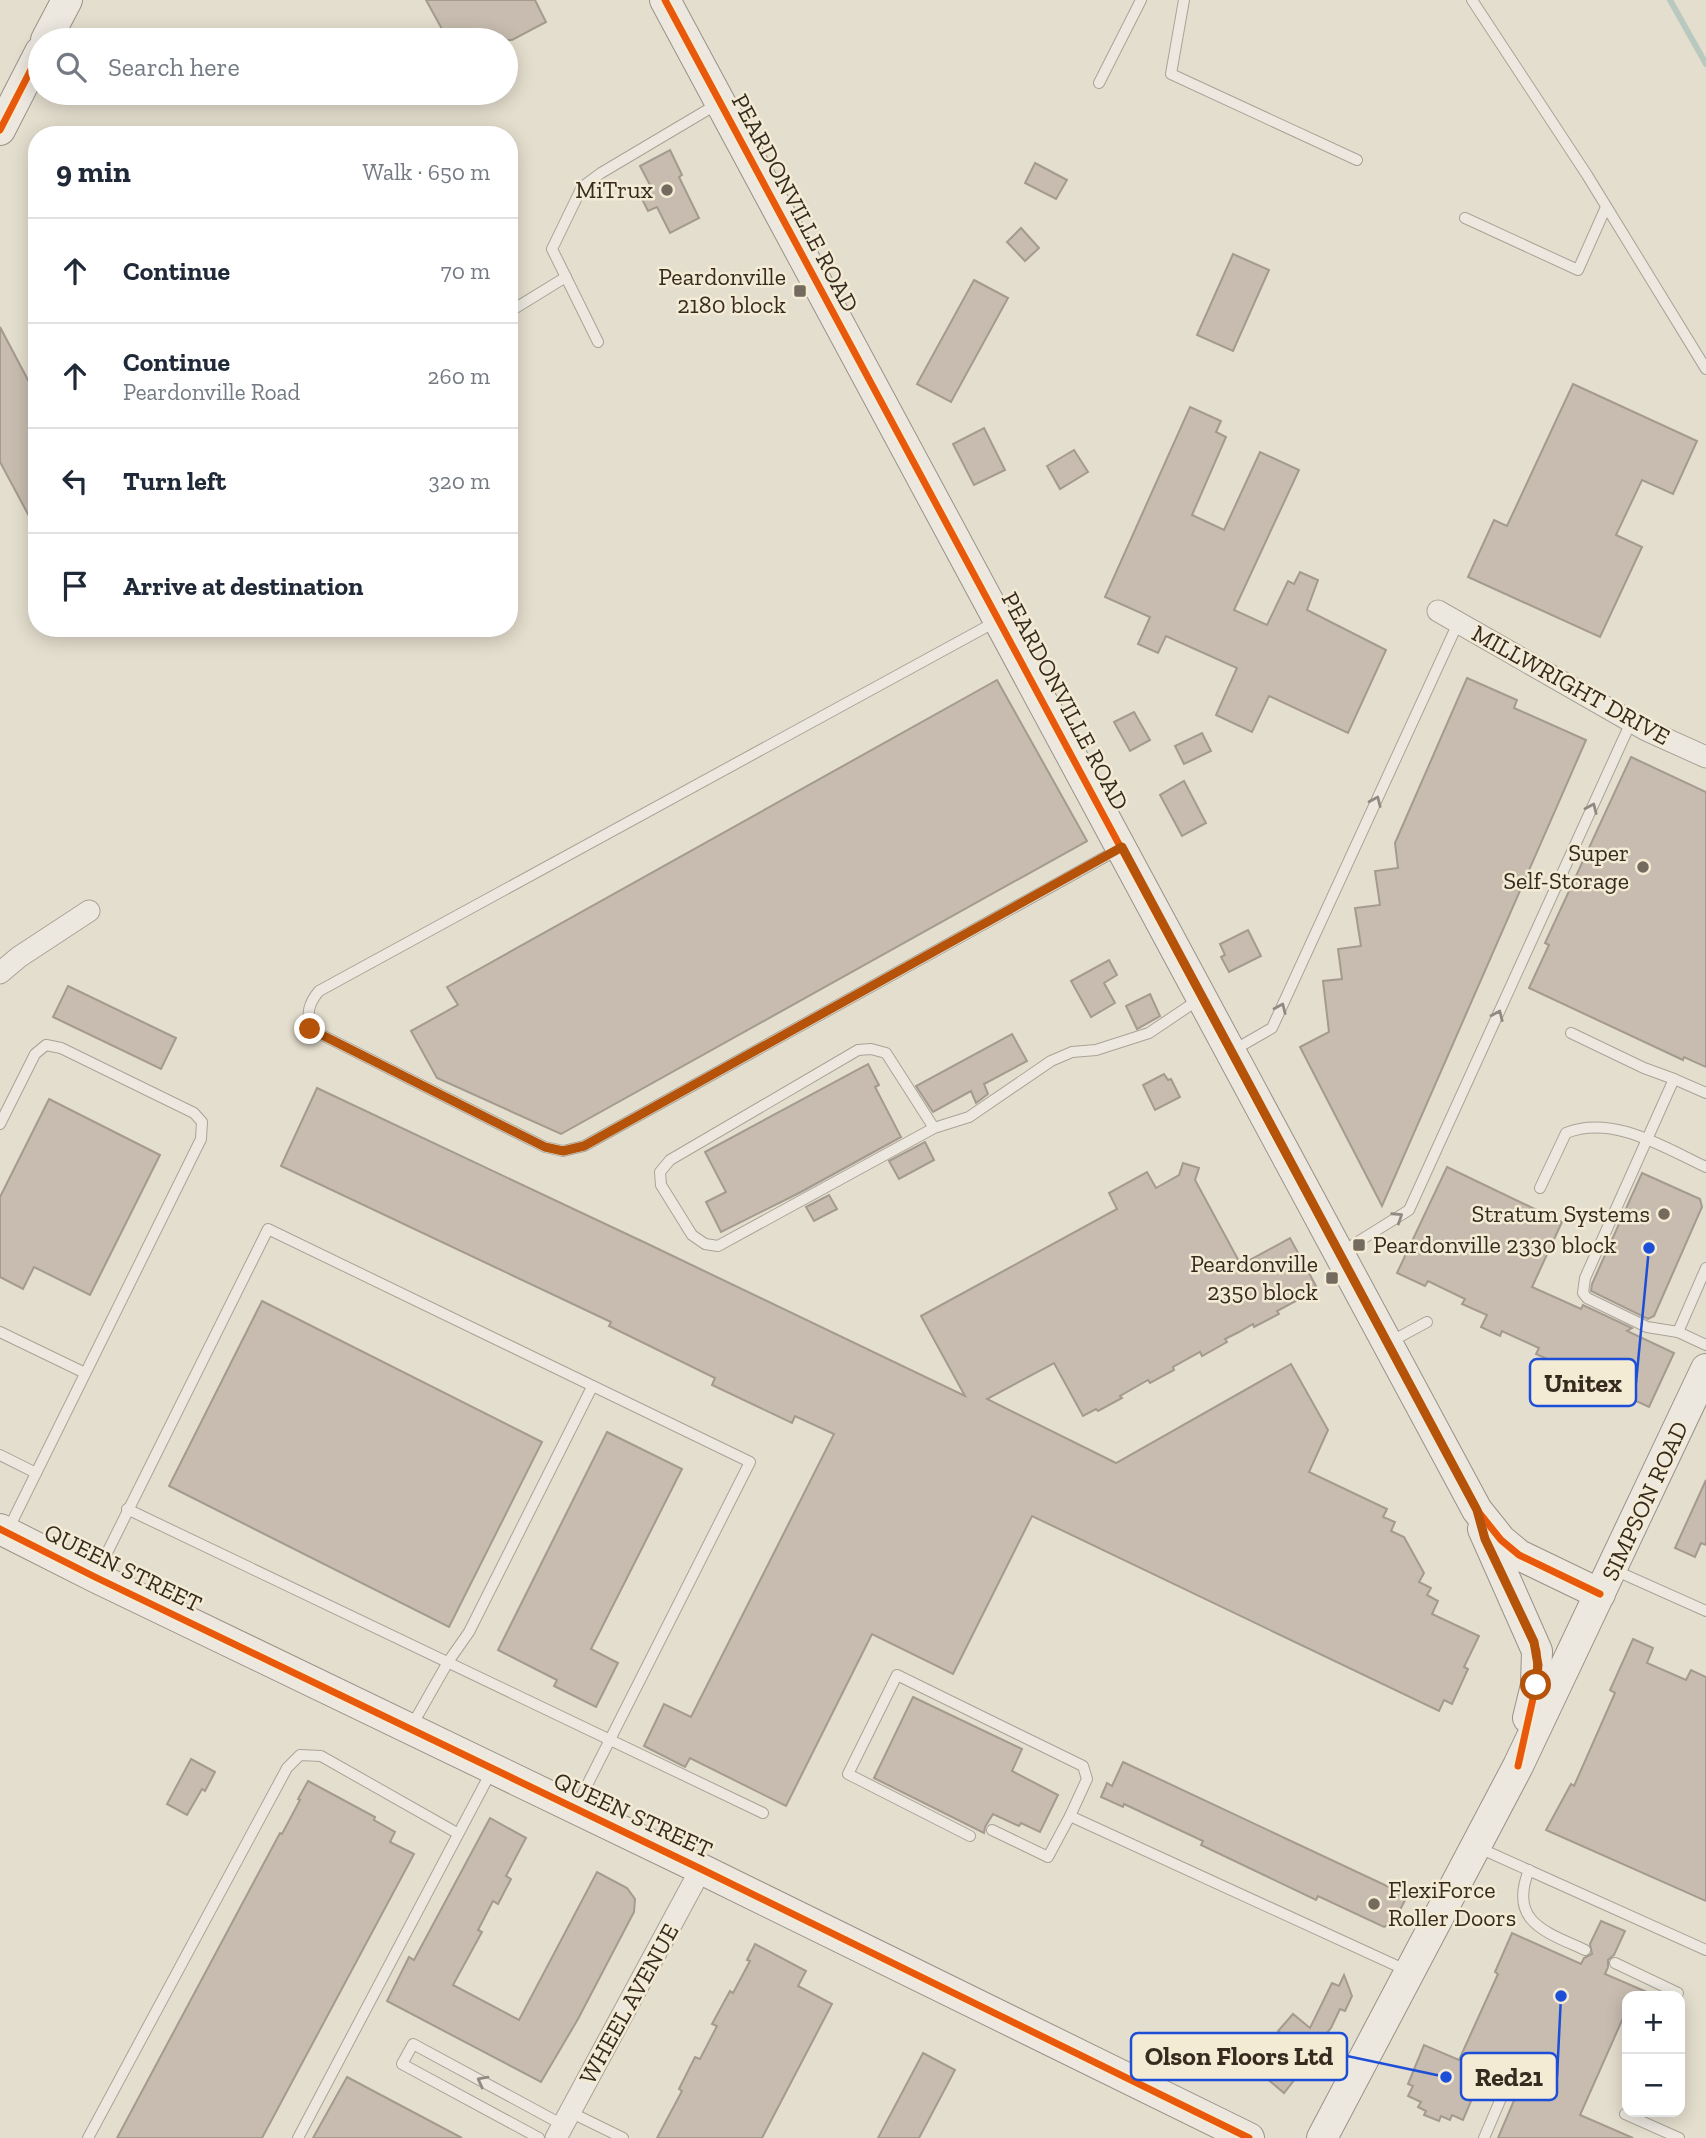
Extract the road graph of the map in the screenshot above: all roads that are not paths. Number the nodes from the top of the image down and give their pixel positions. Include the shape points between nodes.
1 (67, 0) edge
2 (665, 0) edge
3 (1141, 0) edge
4 (1184, 0) edge
5 (1472, 0) edge
6 (52, 28) edge
7 (28, 75) edge
8 (1099, 83) dead end
9 (719, 103) junction
10 (0, 130) edge
11 (1357, 160) dead end
12 (1606, 206) junction
13 (1465, 218) dead end
14 (566, 277) junction
15 (518, 306) edge
16 (598, 342) dead end
17 (1706, 369) edge
18 (1438, 611) dead end
19 (999, 620) junction
20 (1458, 622) junction
21 (1631, 722) junction
22 (1706, 757) edge
23 (1122, 847) junction
24 (89, 911) dead end
25 (0, 972) edge
26 (1203, 997) junction
27 (1571, 1033) dead end
28 (1232, 1051) junction
29 (1674, 1079) junction
30 (1706, 1093) edge
31 (0, 1124) edge
32 (934, 1128) junction
33 (1648, 1139) junction
34 (1706, 1167) edge
35 (1541, 1188) dead end
36 (1340, 1253) junction
37 (1706, 1268) edge
38 (1427, 1322) dead end
39 (0, 1332) edge
40 (1678, 1332) junction
41 (1388, 1343) junction
42 (1706, 1345) edge
43 (1706, 1369) edge
44 (85, 1373) junction
45 (592, 1387) junction
46 (0, 1455) edge
47 (36, 1473) junction
48 (127, 1509) junction
49 (1477, 1510) junction
50 (4, 1531) edge
51 (95, 1577) junction
52 (1606, 1582) junction
53 (1706, 1611) edge
54 (447, 1662) junction
55 (410, 1729) junction
56 (611, 1740) junction
57 (1518, 1766) junction
58 (492, 1769) junction
59 (575, 1809) junction
60 (763, 1813) dead end
61 (1070, 1816) junction
62 (992, 1830) dead end
63 (457, 1833) junction
64 (970, 1836) dead end
65 (1477, 1847) junction
66 (701, 1869) junction
67 (1529, 1870) junction
68 (1585, 1950) dead end
69 (1706, 1951) edge
70 (1615, 1964) dead end
71 (1410, 1972) junction
72 (1674, 1991) edge
73 (1505, 2089) dead end
74 (522, 2102) junction
75 (1632, 2117) edge
76 (511, 2123) junction
77 (563, 2125) edge
78 (89, 2138) edge
79 (298, 2138) edge
80 (539, 2138) edge
81 (623, 2138) edge
82 (1249, 2138) edge
83 (1322, 2138) edge
84 (1484, 2138) edge
85 (1679, 2138) edge

1 - 6 street
2 - 9 street, PEARDONVILLE ROAD
3 - 8 lane
4 - 11 lane via 1171,74
5 - 12 lane
7 - 10 street
9 - 14 lane via 582,187 552,249
9 - 19 street, PEARDONVILLE ROAD
12 - 13 lane via 1578,270
12 - 17 lane
14 - 15 lane
14 - 16 lane
18 - 20 street, MILLWRIGHT DRIVE
19 - 23 street, PEARDONVILLE ROAD
19 - 23 lane via 319,991 307,1013 310,1029 545,1147 563,1151 584,1146
20 - 21 street, MILLWRIGHT DRIVE
28 -> 20 lane via 1272,1028
21 - 22 street, MILLWRIGHT DRIVE
36 -> 21 lane via 1409,1210
23 - 26 street, PEARDONVILLE ROAD
24 - 25 street
26 - 28 street, PEARDONVILLE ROAD
26 - 32 lane via 1149,1033 1051,1061 969,1117
27 - 29 lane
28 - 36 street, PEARDONVILLE ROAD
29 - 30 lane
29 - 33 lane
31 - 44 lane via 35,1054 46,1045 61,1048 194,1113 202,1122 201,1139
32 - 32 lane via 718,1246 692,1235 661,1185 660,1172 670,1160 858,1050 886,1053
33 - 34 lane
33 - 35 lane via 1614,1129 1579,1128 1566,1133
33 - 40 lane via 1585,1278 1583,1293 1647,1327
36 - 41 street, PEARDONVILLE ROAD
37 - 40 lane
38 - 41 lane
39 - 44 lane
40 - 42 lane
41 - 49 street, PEARDONVILLE ROAD
43 - 52 street, SIMPSON ROAD
44 - 47 lane
45 - 48 lane via 268,1229
45 - 54 lane via 469,1632
45 - 56 lane via 750,1462
46 - 47 lane
47 - 50 lane
48 - 51 lane
48 - 54 lane
49 - 52 street, PEARDONVILLE ROAD via 1518,1555
49 - 57 street via 1485,1539 1537,1651 1536,1685
50 - 51 street, QUEEN STREET
51 - 55 street, QUEEN STREET
52 - 53 lane
52 - 57 street
54 - 55 lane
54 - 56 lane
55 - 58 street, QUEEN STREET
56 - 59 lane
56 - 60 lane
57 - 65 street
58 - 59 street, QUEEN STREET
58 - 63 lane
59 - 66 street, QUEEN STREET
61 - 62 lane via 1048,1857
61 - 64 lane via 1087,1779 1083,1766 897,1675 848,1774
61 - 71 lane
63 - 78 lane via 321,1756 300,1755 287,1768
63 - 79 lane
65 - 67 lane
65 - 71 street
66 - 77 street, WHEEL AVENUE
66 - 82 street, QUEEN STREET
67 - 68 lane via 1522,1887 1529,1917 1540,1929
67 - 69 lane
70 - 72 lane
71 - 83 street
73 - 84 lane
74 - 76 lane
74 -> 76 lane via 413,2044 402,2064
74 - 77 lane
75 - 85 lane
76 - 80 lane
77 - 81 lane

